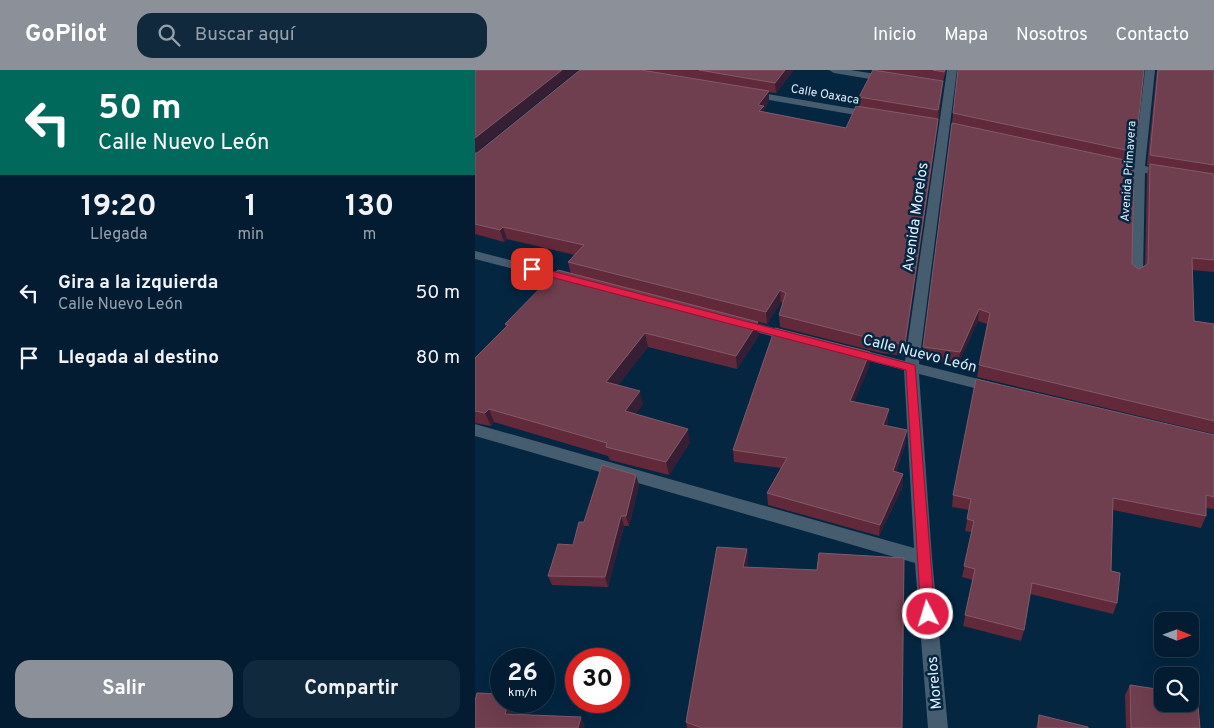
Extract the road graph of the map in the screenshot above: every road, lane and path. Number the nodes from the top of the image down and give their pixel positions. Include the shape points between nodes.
1 (834, 70) edge
2 (952, 70) edge
3 (1150, 70) edge
4 (901, 81) edge
5 (736, 92) edge
6 (884, 117) edge
7 (1102, 161) edge
8 (1139, 169) junction
9 (1177, 175) edge
10 (475, 255) edge
11 (1137, 275) edge
12 (589, 284) edge
13 (731, 321) edge
14 (807, 341) edge
15 (835, 348) edge
16 (911, 368) junction
17 (1006, 390) edge
18 (475, 430) edge
19 (923, 558) junction
20 (938, 728) edge

1 - 4 street
2 - 16 street, Avenida Morelos via 944,87 943,127
3 - 8 street, Avenida Primavera
5 - 6 street, Calle Oaxaca
7 - 8 street
8 - 9 street
8 - 11 street, Avenida Primavera
10 - 12 street
13 - 14 street
15 - 16 street, Calle Nuevo León
16 - 17 street, Calle Nuevo León
16 - 19 street, Morelos
18 - 19 street
19 - 20 street, Morelos

